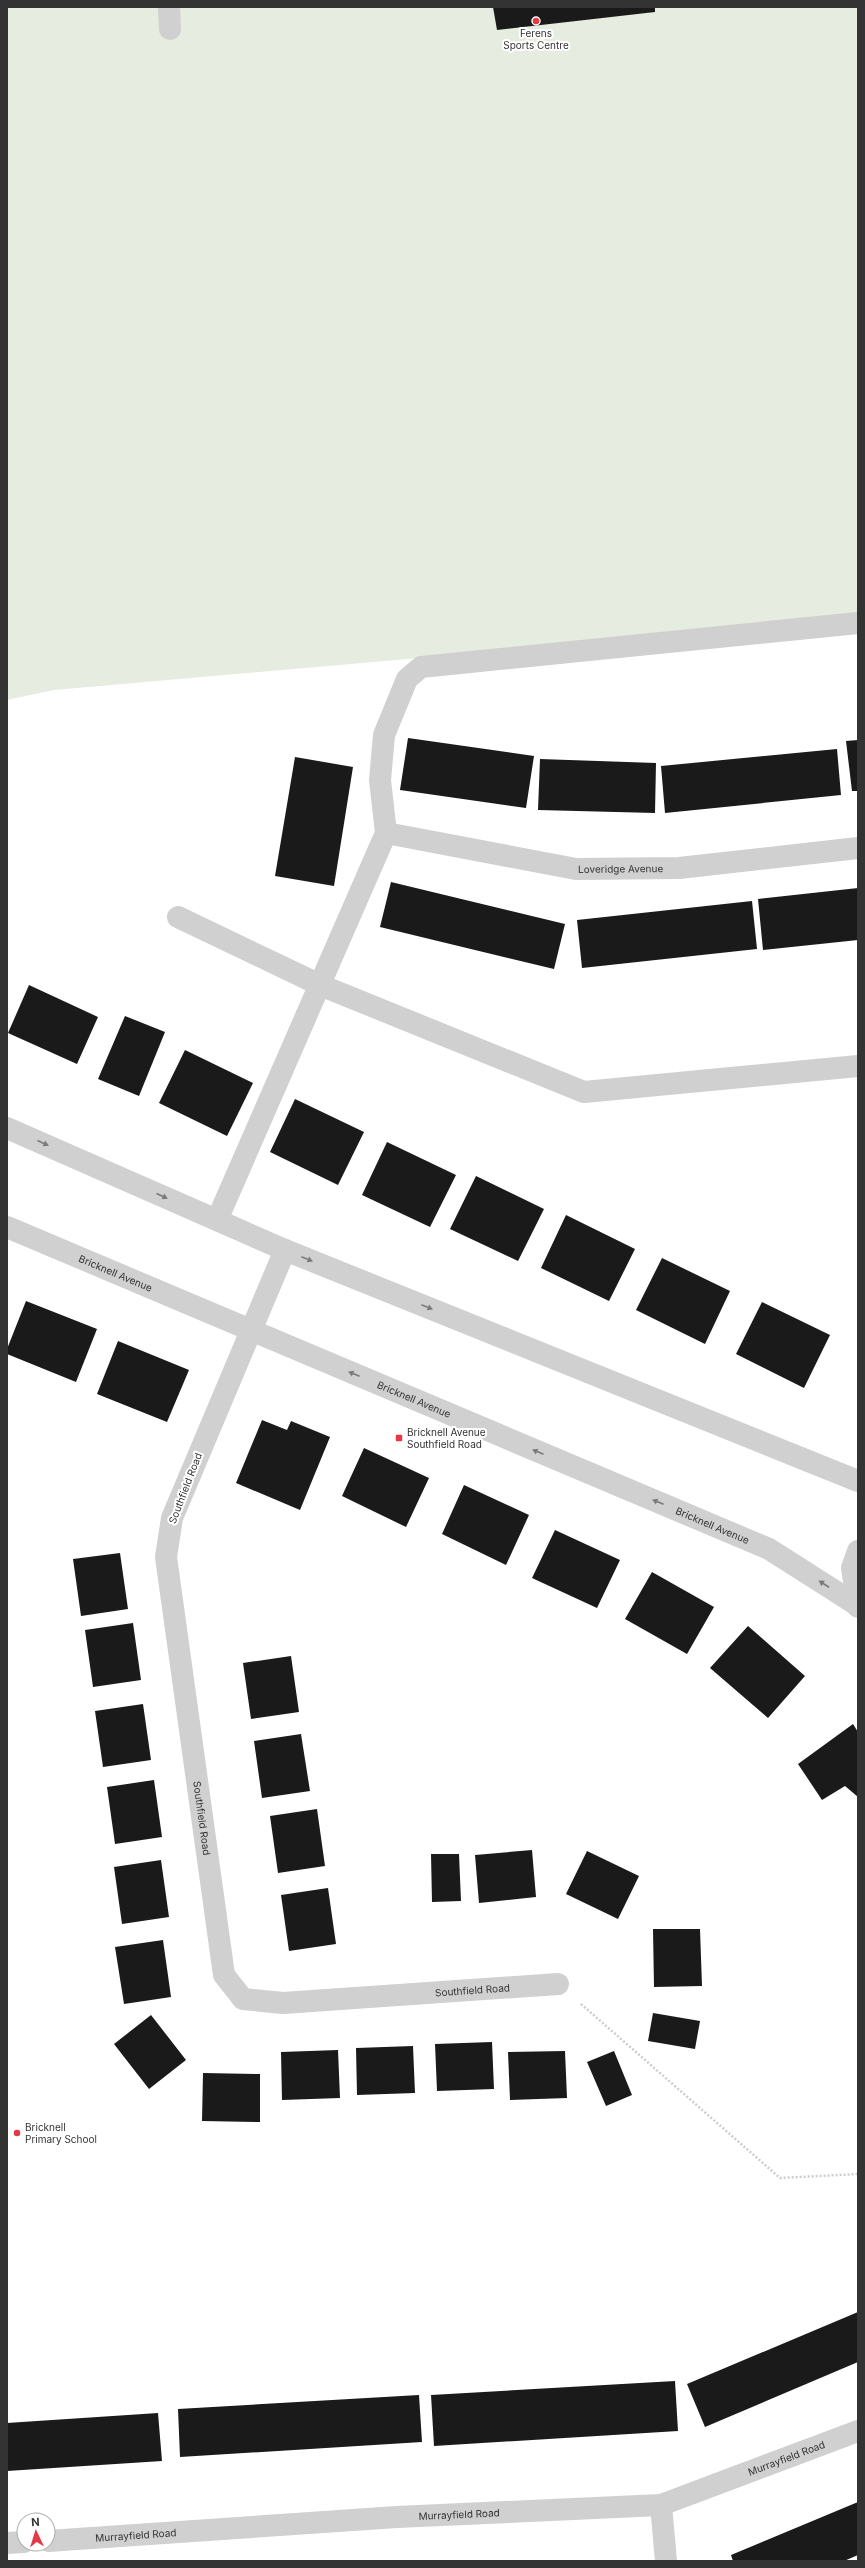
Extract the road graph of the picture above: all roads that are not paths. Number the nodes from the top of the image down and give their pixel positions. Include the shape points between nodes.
1 (169, 7) edge
2 (170, 30) dead end
3 (858, 623) edge
4 (386, 833) junction
5 (858, 848) edge
6 (178, 917) dead end
7 (320, 985) junction
8 (858, 1066) edge
9 (7, 1128) edge
10 (216, 1220) junction
11 (7, 1227) edge
12 (285, 1250) junction
13 (250, 1331) junction
14 (858, 1481) edge
15 (858, 1551) edge
16 (858, 1606) edge
17 (558, 1984) road end
18 (858, 2431) edge
19 (661, 2505) junction
20 (56, 2539) edge
21 (666, 2561) edge

1 - 2 street
3 - 4 street via 421,667 407,679 384,735 380,780
4 - 5 street, Loveridge Avenue via 576,869 679,868
4 - 7 street
6 - 7 street
7 - 8 street via 584,1092
7 - 10 street
9 -> 10 street
10 - 12 street
11 - 13 street, Bricknell Avenue
12 - 13 street, Southfield Road
12 -> 14 street
16 -> 13 street, Bricknell Avenue via 769,1549
13 - 17 street, Southfield Road via 172,1518 166,1557 224,1976 243,1999 283,2003
15 - 16 street via 852,1568
18 - 19 street, Murrayfield Road
19 - 20 street, Murrayfield Road via 397,2517
19 - 21 street

